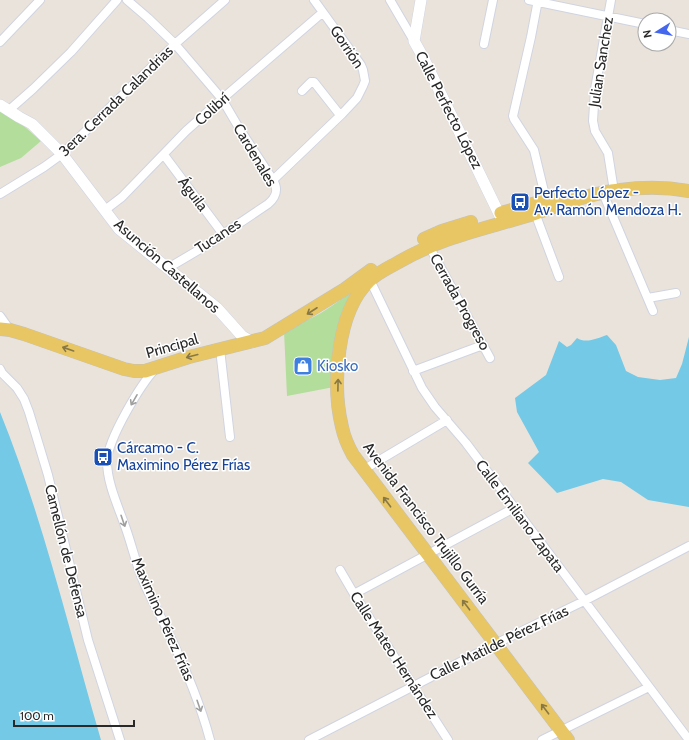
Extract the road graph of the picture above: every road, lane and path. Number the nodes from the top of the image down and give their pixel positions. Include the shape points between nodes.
1 (40, 0) edge
2 (117, 0) edge
3 (225, 0) edge
4 (314, 0) edge
5 (390, 0) edge
6 (421, 0) edge
7 (493, 0) edge
8 (528, 0) edge
9 (611, 0) edge
10 (129, 1) edge
11 (538, 1) edge
12 (322, 13) junction
13 (608, 16) junction
14 (637, 22) edge
15 (677, 32) edge
16 (689, 34) edge
17 (414, 41) junction
18 (0, 42) edge
19 (175, 44) junction
20 (484, 44) dead end
21 (302, 91) dead end
22 (222, 99) junction
23 (4, 108) edge
24 (340, 115) junction
25 (62, 154) junction
26 (164, 155) junction
27 (274, 180) junction
28 (689, 182) edge
29 (610, 189) junction
30 (689, 191) edge
31 (0, 194) edge
32 (268, 204) joint
33 (547, 205) junction
34 (105, 210) junction
35 (535, 213) junction
36 (502, 218) junction
37 (223, 234) junction
38 (429, 246) junction
39 (168, 268) junction
40 (559, 277) dead end
41 (370, 280) junction
42 (345, 289) junction
43 (676, 293) dead end
44 (648, 298) junction
45 (354, 301) junction
46 (653, 311) dead end
47 (0, 316) edge
48 (5, 329) edge
49 (252, 342) junction
50 (483, 345) junction
51 (220, 349) junction
52 (490, 358) dead end
53 (157, 368) junction
54 (0, 369) edge
55 (413, 371) junction
56 (447, 420) junction
57 (230, 437) dead end
58 (363, 470) junction
59 (514, 508) junction
60 (689, 546) edge
61 (428, 555) junction
62 (340, 570) dead end
63 (354, 594) junction
64 (584, 601) junction
65 (495, 644) junction
66 (413, 686) junction
67 (649, 687) junction
68 (686, 732) edge
69 (565, 735) edge
70 (120, 740) edge
71 (210, 740) edge
72 (309, 740) edge
73 (448, 740) edge
74 (542, 740) edge
75 (689, 740) edge

1 - 18 street
2 - 23 street via 71,52 37,85
3 - 19 street, 3era. Cerrada Calandrias
4 - 12 street, Gorrión
5 - 17 street, Calle Perfecto López
6 - 17 street
7 - 20 street
8 - 11 street
9 - 13 street, Julian Sanchez
10 - 19 street, Cardenales
11 - 13 street
11 - 33 street via 513,116 534,150
12 - 22 street, Colibrí
12 - 24 street, Gorrión via 353,53 363,70 365,81 357,98
13 - 14 street
13 - 29 street, Julian Sanchez via 595,89 593,121 596,134 608,152
15 - 16 street
17 - 36 street, Calle Perfecto López
19 - 22 street, Cardenales
19 - 25 street, 3era. Cerrada Calandrias
21 - 24 street via 314,82
22 - 26 street, Colibrí
22 - 27 street, Cardenales
23 - 25 street, Asunción Castellanos via 32,124
24 - 27 street
25 - 31 street, 3era. Cerrada Calandrias
25 - 34 street, Asunción Castellanos
26 - 34 street, Colibrí via 122,197
26 - 37 street, Águila
27 - 32 street, Cardenales via 276,192
28 - 29 main road via 654,179
29 - 30 main road
29 - 33 main road
29 - 44 street, Julian Sanchez
32 - 37 street, Tucanes
33 - 35 main road
33 - 36 main road
34 - 39 street, Asunción Castellanos via 119,229
35 - 36 main road
35 - 40 street
36 - 38 main road, Avenida Francisco Trujillo Gurría
36 - 42 main road, Principal via 449,228 425,238 382,262
37 - 39 street, Tucanes
38 - 41 main road, Avenida Francisco Trujillo Gurría
38 - 50 street, Cerrada Progreso
39 - 49 street, Asunción Castellanos via 217,308 242,336
41 - 45 main road, Avenida Francisco Trujillo Gurría
41 - 55 street, Calle Emiliano Zapata
42 - 45 main road via 353,293
42 -> 49 main road, Principal via 270,336
43 - 44 street
44 - 46 street, Julian Sanchez
58 -> 45 main road, Avenida Francisco Trujillo Gurría via 345,438 338,400 341,344
47 - 48 street
53 -> 48 main road, Principal via 140,371 124,369
49 - 51 main road, Principal
50 - 52 street, Cerrada Progreso
50 - 55 street
51 -> 53 main road, Principal
51 - 57 street
53 -> 71 street, Maximino Pérez Frías via 144,384 117,432 109,450 107,464 138,568 191,683
54 - 70 street, Camellón de Defensa via 17,388 29,412 48,475 88,640
55 - 56 street, Calle Emiliano Zapata via 426,396
56 - 58 street
56 - 59 street, Calle Emiliano Zapata
61 -> 58 main road, Avenida Francisco Trujillo Gurría
59 - 61 street
59 - 64 street, Calle Emiliano Zapata
60 - 64 street, Calle Matilde Pérez Frías
61 - 63 street
65 -> 61 main road, Avenida Francisco Trujillo Gurría
62 - 63 street, Calle Mateo Hernández
63 - 66 street, Calle Mateo Hernández
64 - 65 street, Calle Matilde Pérez Frías
64 - 67 street, Calle Emiliano Zapata
65 - 66 street, Calle Matilde Pérez Frías
69 -> 65 main road, Avenida Francisco Trujillo Gurría
66 - 72 street, Calle Matilde Pérez Frías
66 - 73 street, Calle Mateo Hernández
67 - 68 street, Calle Emiliano Zapata
67 - 69 street
68 - 75 street, Calle Emiliano Zapata
69 - 74 street

